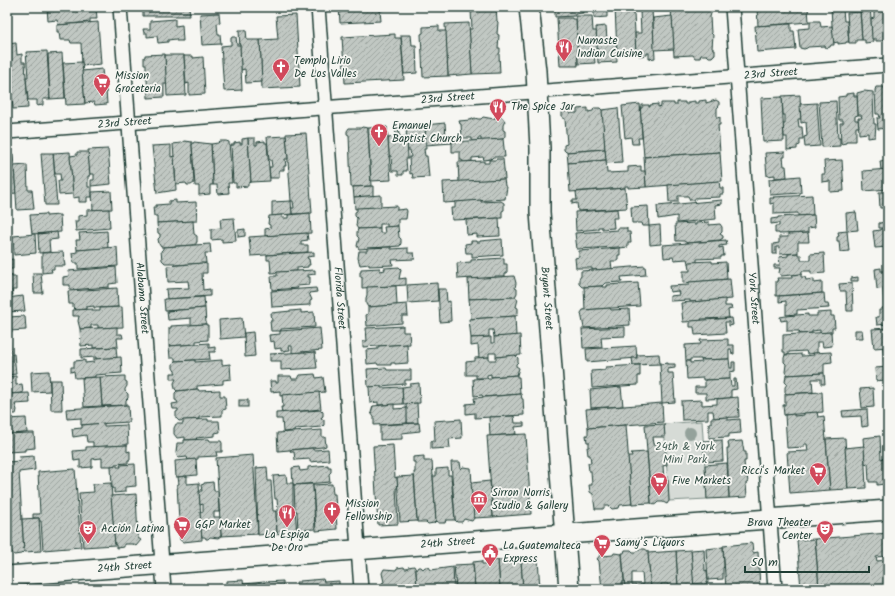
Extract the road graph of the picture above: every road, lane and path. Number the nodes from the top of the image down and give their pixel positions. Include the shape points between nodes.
1 (120, 7) edge
2 (318, 7) edge
3 (529, 7) edge
4 (732, 7) edge
5 (888, 65) edge
6 (737, 76) junction
7 (537, 91) junction
8 (325, 107) junction
9 (129, 123) junction
10 (7, 132) edge
11 (888, 510) edge
12 (770, 519) junction
13 (564, 534) junction
14 (358, 550) junction
15 (162, 565) junction
16 (7, 576) edge
17 (164, 589) edge
18 (361, 589) edge
19 (569, 589) edge
20 (775, 589) edge

1 - 9 street, Alabama Street
2 - 8 street, Florida Street
3 - 7 street, Bryant Street
4 - 6 street, York Street
5 - 6 street, 23rd Street
6 - 7 street, 23rd Street
6 - 12 street, York Street
7 - 8 street, 23rd Street
7 - 13 street, Bryant Street via 541,153 540,212
8 - 9 street, 23rd Street
8 - 14 street, Florida Street
9 - 10 street, 23rd Street
9 - 15 street, Alabama Street
11 - 12 street, 24th Street
12 - 13 street, 24th Street
12 - 20 street, York Street
13 - 14 street, 24th Street
13 - 19 street, Bryant Street
14 - 15 street, 24th Street
14 - 18 street, Florida Street
15 - 16 street, 24th Street
15 - 17 street, Alabama Street

